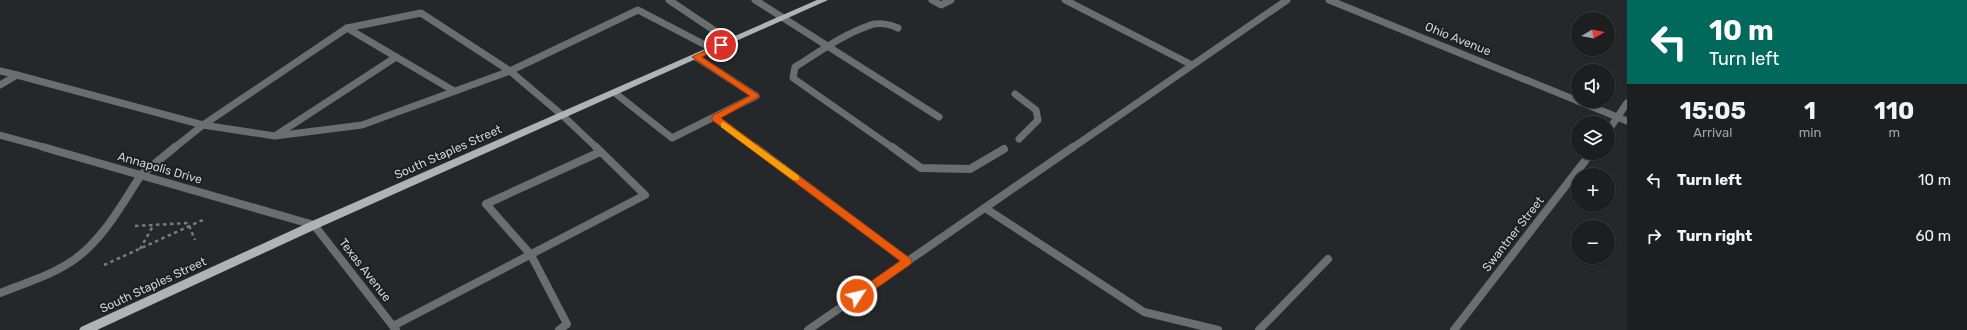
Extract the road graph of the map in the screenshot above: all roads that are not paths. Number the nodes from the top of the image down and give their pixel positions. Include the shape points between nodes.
1 (669, 0) edge
2 (755, 0) edge
3 (824, 0) edge
4 (932, 0) edge
5 (951, 0) edge
6 (1065, 0) edge
7 (1287, 0) edge
8 (1329, 0) edge
9 (782, 18) junction
10 (347, 28) junction
11 (898, 28) dead end
12 (730, 41) junction
13 (829, 46) junction
14 (712, 49) junction
15 (396, 57) junction
16 (696, 57) junction
17 (1192, 65) junction
18 (0, 71) edge
19 (510, 71) junction
20 (17, 75) junction
21 (0, 85) edge
22 (454, 91) junction
23 (615, 93) junction
24 (1015, 94) dead end
25 (1571, 98) edge
26 (1627, 103) edge
27 (1596, 108) edge
28 (562, 116) junction
29 (1619, 117) junction
30 (715, 118) junction
31 (939, 118) dead end
32 (1627, 121) edge
33 (1615, 122) edge
34 (203, 125) junction
35 (0, 135) edge
36 (275, 136) junction
37 (1019, 138) dead end
38 (1004, 149) dead end
39 (600, 152) junction
40 (1586, 160) edge
41 (141, 176) junction
42 (985, 208) junction
43 (314, 225) junction
44 (530, 255) junction
45 (1328, 259) dead end
46 (907, 261) junction
47 (0, 293) edge
48 (394, 328) edge
49 (84, 330) edge
50 (560, 330) edge
51 (808, 330) edge
52 (1218, 330) edge
53 (1259, 330) edge
54 (1454, 330) edge

1 - 12 street
2 - 9 street
3 - 9 main road, South Staples Street
4 - 5 street via 941,5
6 - 17 street
7 - 17 street
8 - 25 street, Ohio Avenue
9 - 12 main road, South Staples Street
9 - 13 street
10 - 15 street
10 - 19 street via 421,13
10 - 34 street
11 - 13 street via 888,24 870,25
12 - 14 main road, South Staples Street
13 - 31 street
13 - 38 street via 795,67 793,78 921,168 970,169
14 - 16 main road, South Staples Street
14 - 19 street via 638,10
15 - 22 street
15 - 36 street
16 - 23 main road, South Staples Street
16 - 30 street via 756,96
17 - 42 street
18 - 20 street
19 - 22 street
19 - 28 street
20 - 21 street
20 - 34 street
22 - 36 street via 362,125
23 - 28 main road, South Staples Street
23 - 30 street via 672,138
24 - 37 street via 1036,110 1038,120
26 - 29 street
27 - 29 street, Ohio Avenue
28 - 39 street
28 - 43 main road, South Staples Street
29 - 32 street, Ohio Avenue
29 - 33 street
30 - 46 street
34 - 36 street
34 - 41 street
35 - 41 street, Annapolis Drive
39 - 44 street via 645,195
39 - 44 street via 486,204
40 - 54 street, Swantner Street
41 - 43 street, Annapolis Drive
41 - 47 street via 102,232 84,252 54,270
42 - 46 street
42 - 52 street via 1144,312
43 - 48 street, Texas Avenue
43 - 49 main road, South Staples Street
44 - 48 street
44 - 50 street via 567,324
45 - 53 street
46 - 51 street

